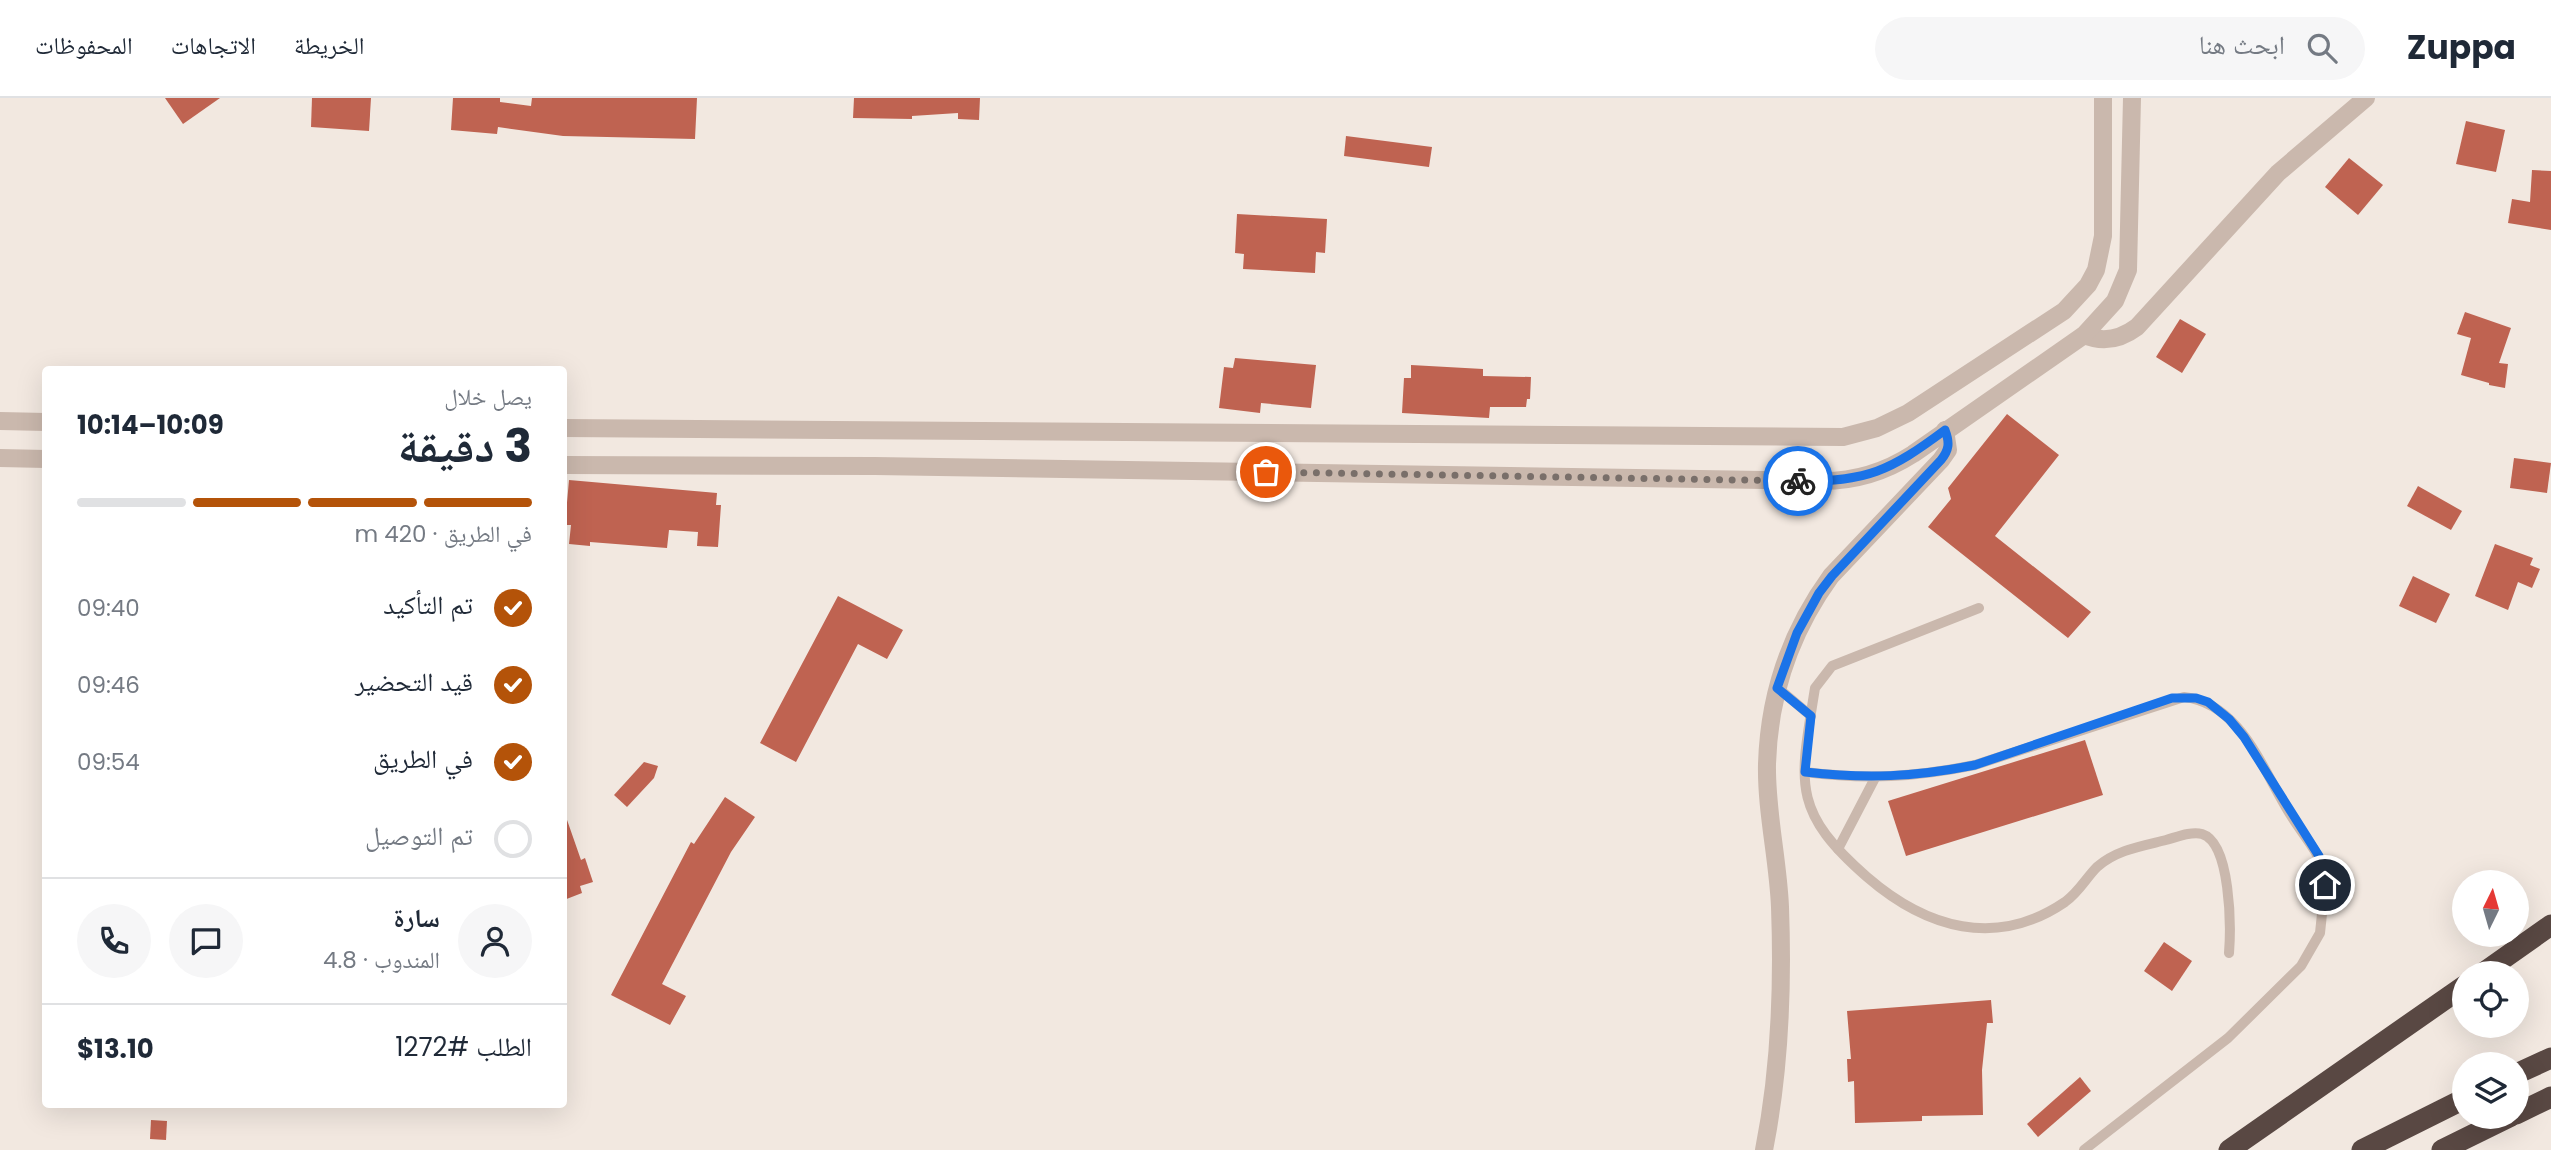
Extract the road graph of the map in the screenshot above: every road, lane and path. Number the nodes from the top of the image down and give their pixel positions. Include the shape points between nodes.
1 (2103, 98) edge
2 (2132, 98) edge
3 (2366, 98) edge
4 (2084, 335) junction
5 (0, 421) edge
6 (42, 422) edge
7 (567, 428) edge
8 (1945, 430) junction
9 (0, 458) edge
10 (42, 459) edge
11 (567, 465) edge
12 (1979, 608) dead end
13 (1777, 688) junction
14 (1811, 716) junction
15 (1805, 772) junction
16 (1875, 778) junction
17 (1838, 849) junction
18 (2551, 925) edge
19 (2229, 953) dead end
20 (2500, 961) edge
21 (2452, 994) edge
22 (2551, 1058) edge
23 (2529, 1068) edge
24 (2551, 1097) edge
25 (2452, 1105) edge
26 (2529, 1108) edge
27 (2485, 1129) edge
28 (1764, 1150) edge
29 (2084, 1150) edge
30 (2229, 1150) edge
31 (2362, 1150) edge
32 (2442, 1150) edge

1 - 7 street via 2102,236 2096,270 2088,285 2064,311 1908,413 1843,438
2 - 4 street via 2128,270 2115,301
3 - 4 street via 2277,173 2137,327 2117,338 2099,340
4 - 8 street
5 - 6 street
8 - 11 street via 1897,465 1842,481
8 - 13 street via 1948,450 1941,460 1819,593 1797,633
9 - 10 street
12 - 14 lane via 1832,666 1815,688
13 - 14 lane
13 - 28 street via 1767,765 1781,970 1773,1105
14 - 15 lane
15 - 16 lane
15 - 17 lane via 1809,811
16 - 17 lane
16 - 29 lane via 1975,765 2172,698 2196,698 2218,709 2244,737 2319,856 2325,885 2320,933 2301,966 2228,1038
17 - 19 lane via 1893,897 1945,922 1975,930 2014,924 2051,910 2077,892 2095,869 2126,850 2198,833 2211,839 2219,850 2230,914
18 - 20 highway
21 - 30 highway
22 - 23 highway
24 - 26 highway
25 - 31 highway
27 - 32 highway

